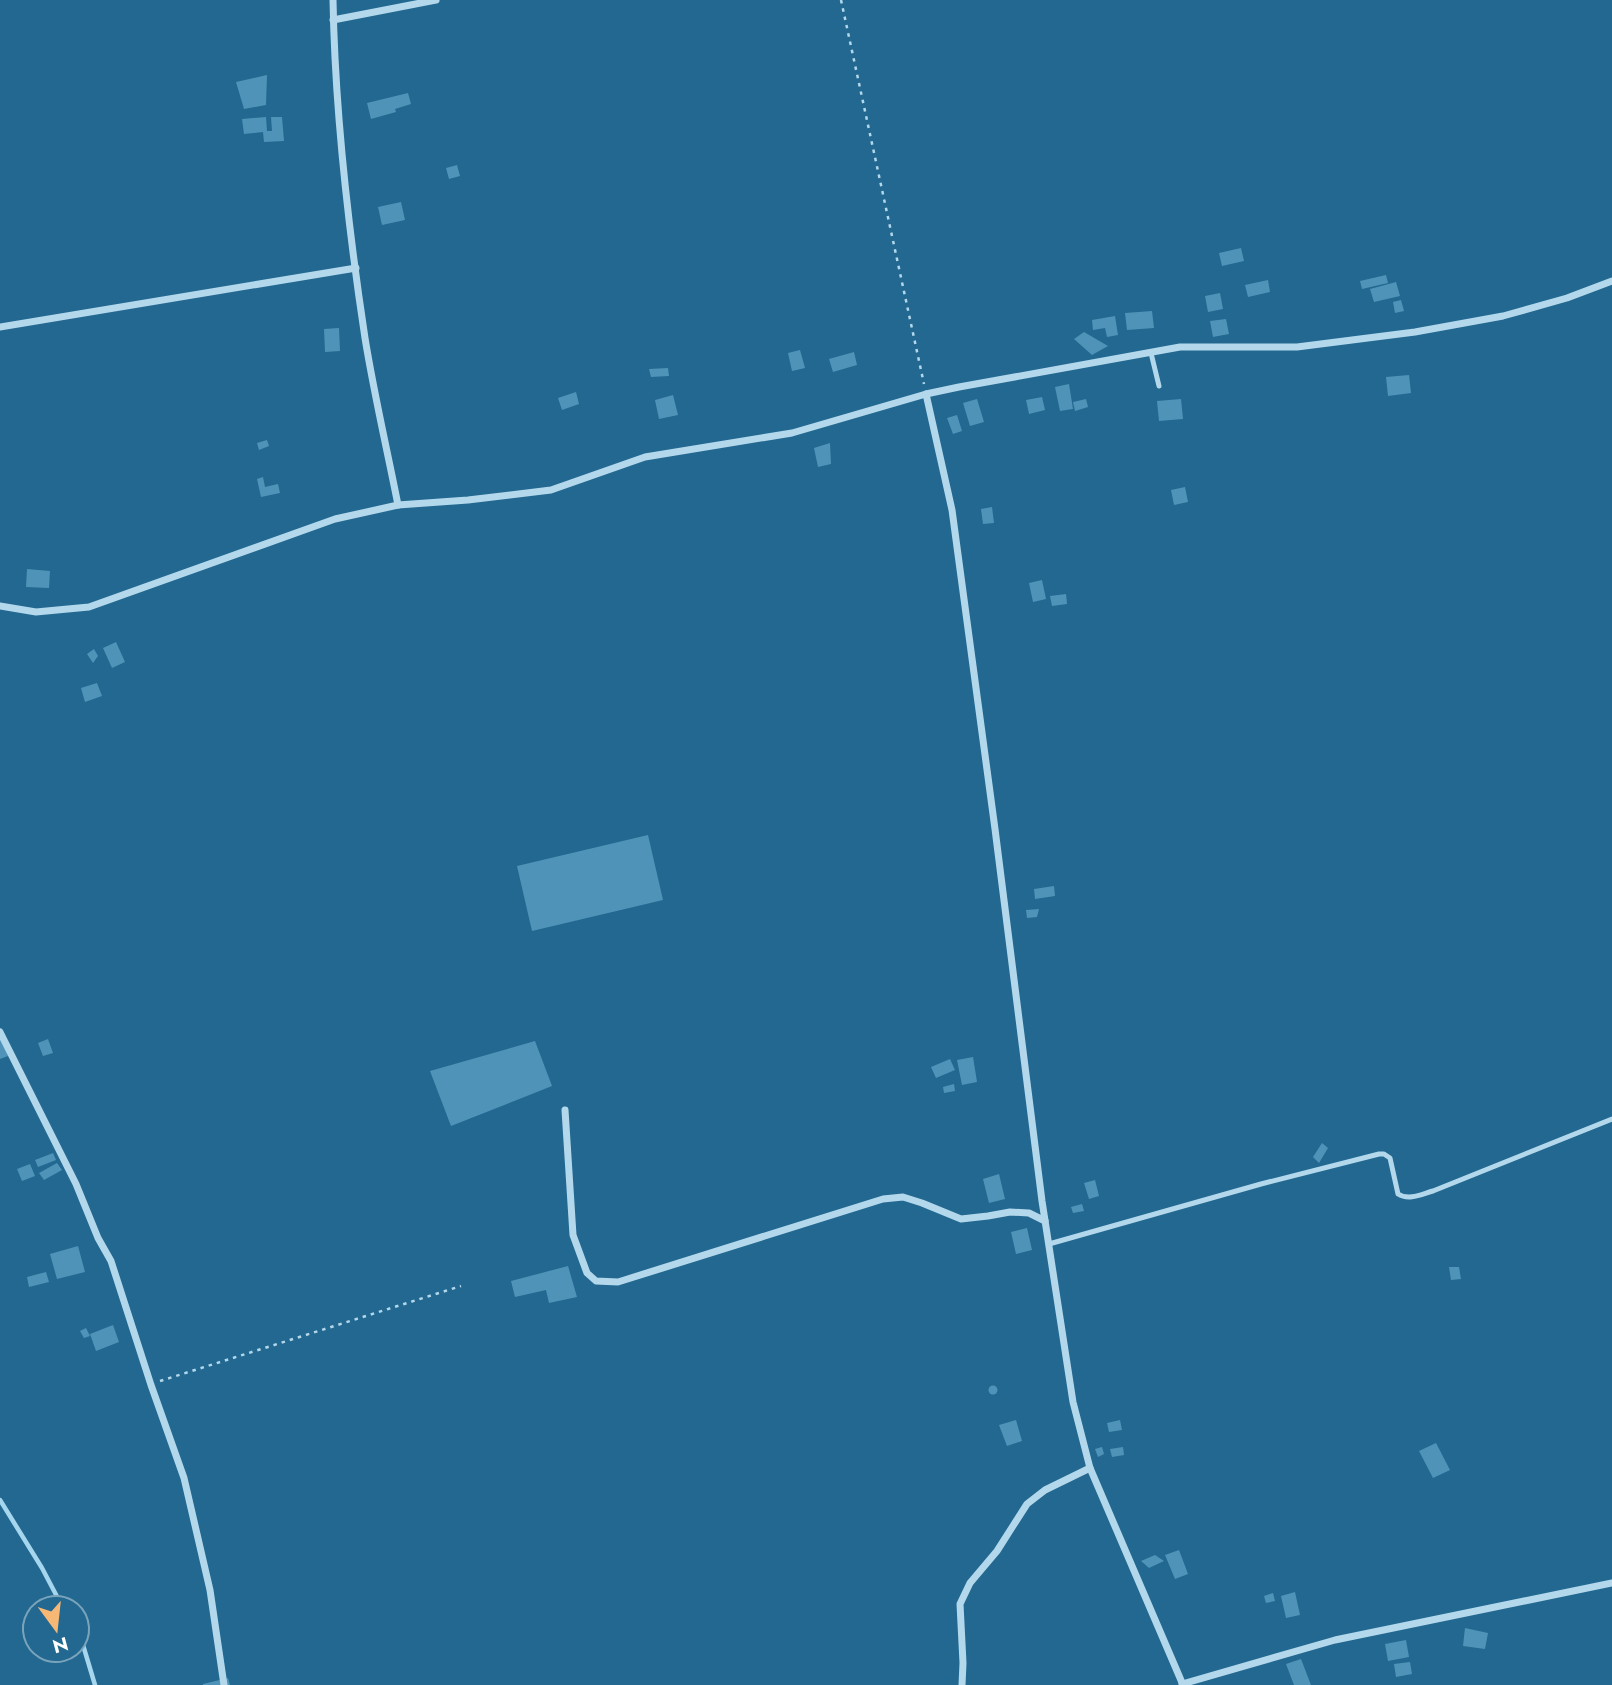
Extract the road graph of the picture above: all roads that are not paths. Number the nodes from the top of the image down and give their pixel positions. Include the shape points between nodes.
1 (334, 0) edge
2 (436, 0) edge
3 (333, 20) junction
4 (356, 268) junction
5 (1612, 281) edge
6 (0, 327) edge
7 (1151, 353) junction
8 (1159, 386) dead end
9 (926, 394) junction
10 (398, 505) junction
11 (0, 606) edge
12 (0, 1032) edge
13 (565, 1110) dead end
14 (1612, 1119) edge
15 (1045, 1221) junction
16 (1049, 1244) junction
17 (1090, 1468) junction
18 (1612, 1583) edge
19 (224, 1685) edge
20 (962, 1685) edge
21 (1182, 1685) edge

1 - 3 street
2 - 3 street
3 - 4 street via 337,104
4 - 6 street
4 - 10 street
5 - 7 street via 1503,316 1415,332 1297,348 1180,347
7 - 8 lane
7 - 9 street
9 - 10 street via 792,433 645,457 551,490
9 - 15 street via 952,510
10 - 11 street via 335,519 89,607 36,612
12 - 19 street via 111,1261 184,1478 211,1590
13 - 15 street via 573,1235 587,1273 596,1281 618,1282 883,1199 903,1198 961,1219 1010,1212 1029,1213
14 - 16 lane via 1413,1197 1398,1194 1390,1158 1379,1154
15 - 16 street
16 - 17 street via 1073,1402
17 - 20 street via 1027,1504 970,1583 960,1604
17 - 21 street
18 - 21 street via 1335,1640

